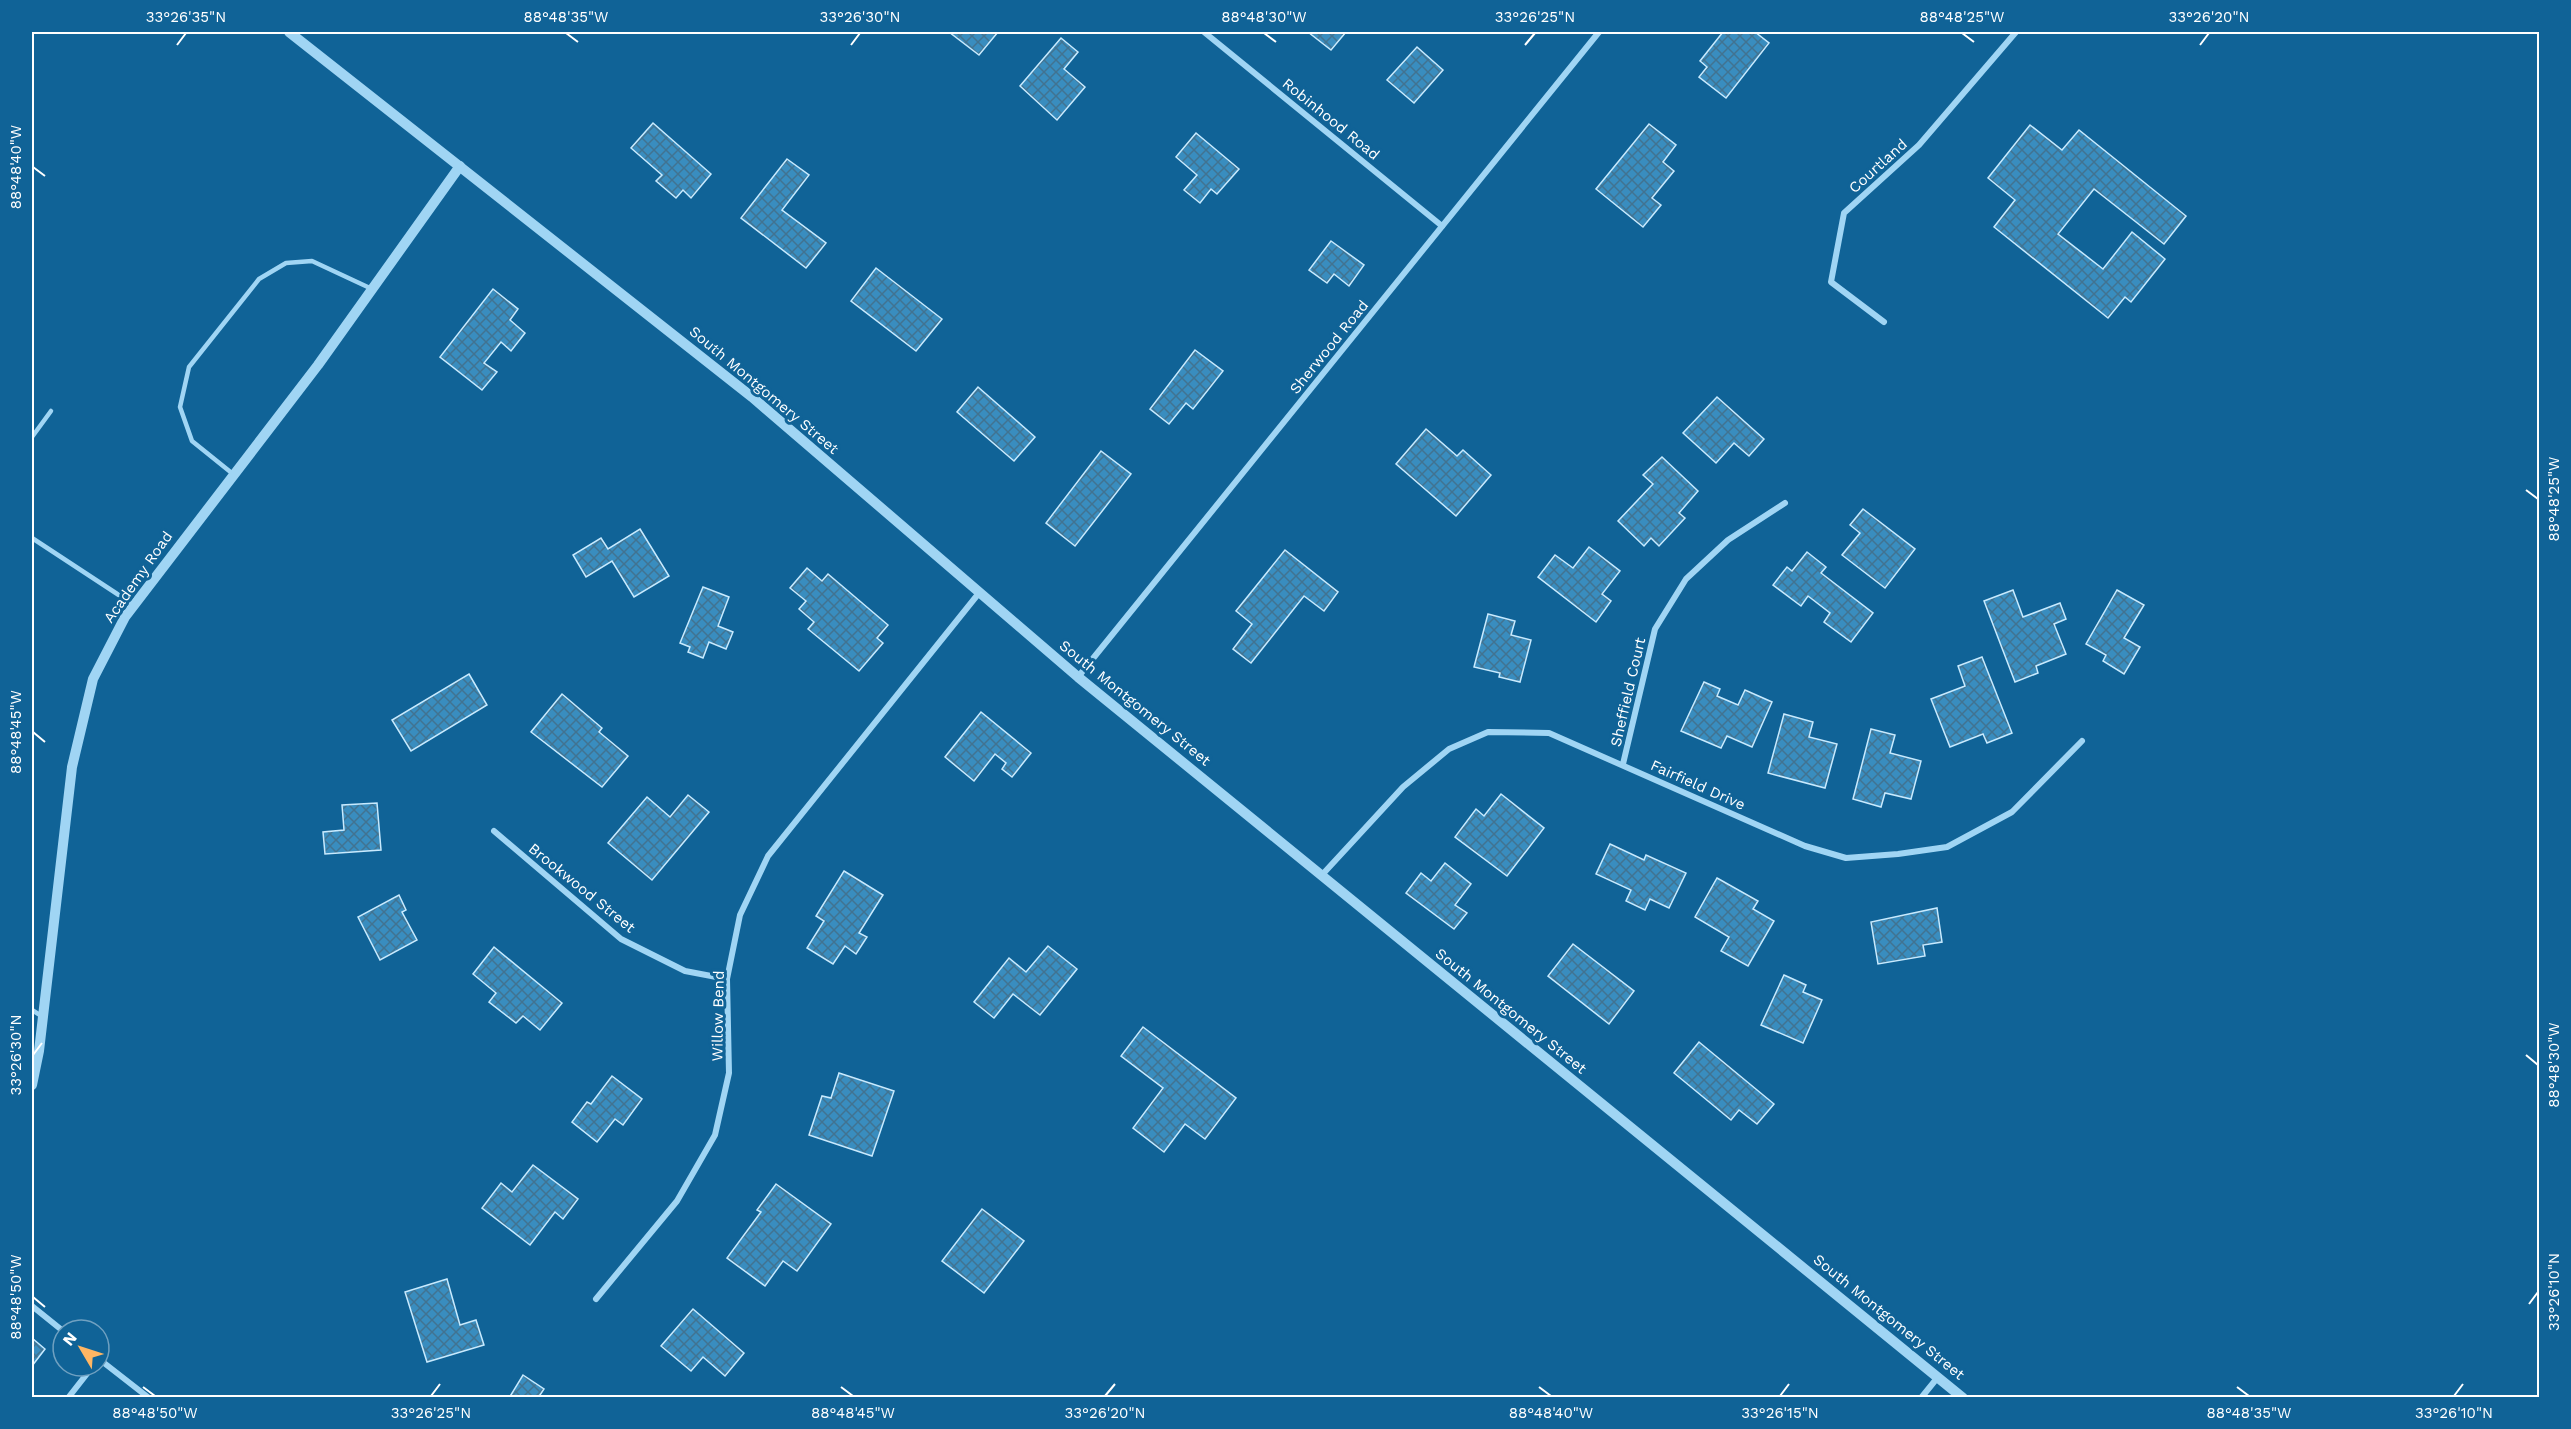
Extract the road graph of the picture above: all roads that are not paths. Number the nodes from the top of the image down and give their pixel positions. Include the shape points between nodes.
1 (289, 32) edge
2 (1204, 32) edge
3 (1599, 32) edge
4 (2016, 32) edge
5 (460, 166) junction
6 (1442, 226) junction
7 (372, 289) junction
8 (1884, 322) dead end
9 (51, 411) dead end
10 (32, 437) edge
11 (233, 475) junction
12 (1785, 503) dead end
13 (32, 538) edge
14 (978, 592) junction
15 (134, 605) junction
16 (1078, 677) junction
17 (2082, 741) dead end
18 (1623, 764) junction
19 (494, 831) dead end
20 (1321, 876) junction
21 (727, 979) junction
22 (32, 1010) edge
23 (43, 1017) junction
24 (32, 1085) edge
25 (596, 1299) dead end
26 (32, 1306) edge
27 (51, 1321) edge
28 (111, 1368) edge
29 (1938, 1377) junction
30 (84, 1378) edge
31 (68, 1398) edge
32 (149, 1398) edge
33 (1921, 1398) edge
34 (1963, 1398) edge

1 - 5 street, South Montgomery Street
2 - 6 street, Robinhood Road
3 - 6 street, Sherwood Road
4 - 8 street, Courtland via 1919,145 1844,213 1831,282
5 - 7 street, Academy Road
5 - 14 street, South Montgomery Street via 752,397
6 - 16 street, Sherwood Road
7 - 11 street, Academy Road
7 - 11 lane via 312,261 286,263 259,279 189,367 180,407 192,441
9 - 10 lane
11 - 15 street, Academy Road
12 - 18 street, Sheffield Court via 1728,540 1686,579 1655,629
13 - 15 lane
14 - 16 street, South Montgomery Street
14 - 21 street, Willow Bend via 768,856 740,915
15 - 23 street, Academy Road via 93,679 72,767
16 - 20 street, South Montgomery Street
17 - 18 street, Fairfield Drive via 2012,812 1947,847 1846,858 1805,846
18 - 20 street, Fairfield Drive via 1549,733 1488,732 1449,749 1403,788
19 - 21 street, Brookwood Street via 621,939 685,971
20 - 29 street, South Montgomery Street
21 - 25 street, Willow Bend via 729,1073 715,1136 677,1201
22 - 23 lane
23 - 24 street, Academy Road
26 - 27 street
28 - 32 street
29 - 33 street
29 - 34 street, South Montgomery Street
30 - 31 street

